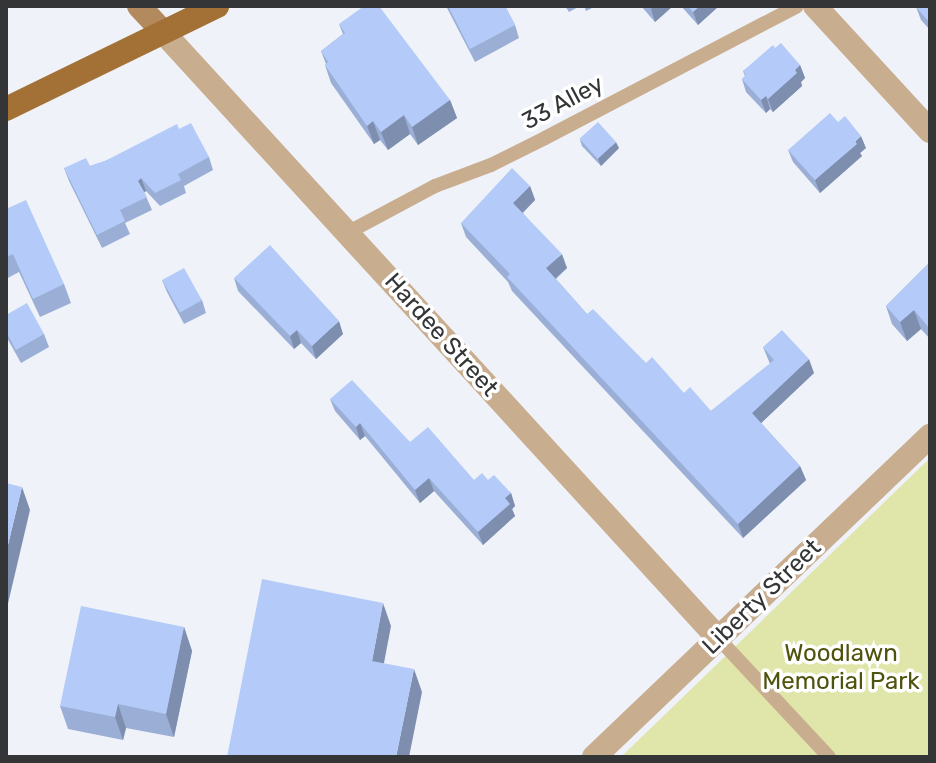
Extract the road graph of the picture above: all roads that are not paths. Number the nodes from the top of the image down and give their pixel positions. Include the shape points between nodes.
1 (139, 6) edge
2 (217, 6) edge
3 (797, 6) edge
4 (815, 6) edge
5 (163, 32) junction
6 (6, 109) edge
7 (930, 131) edge
8 (347, 233) junction
9 (930, 436) edge
10 (719, 639) junction
11 (594, 757) edge
12 (829, 757) edge

1 - 5 street
2 - 5 main road
3 - 8 lane, 33 Alley via 545,138 435,186
4 - 7 street
5 - 6 main road
5 - 8 street, Hardee Street
8 - 10 street, Hardee Street
9 - 10 street, Liberty Street
10 - 11 street, Liberty Street
10 - 12 lane

